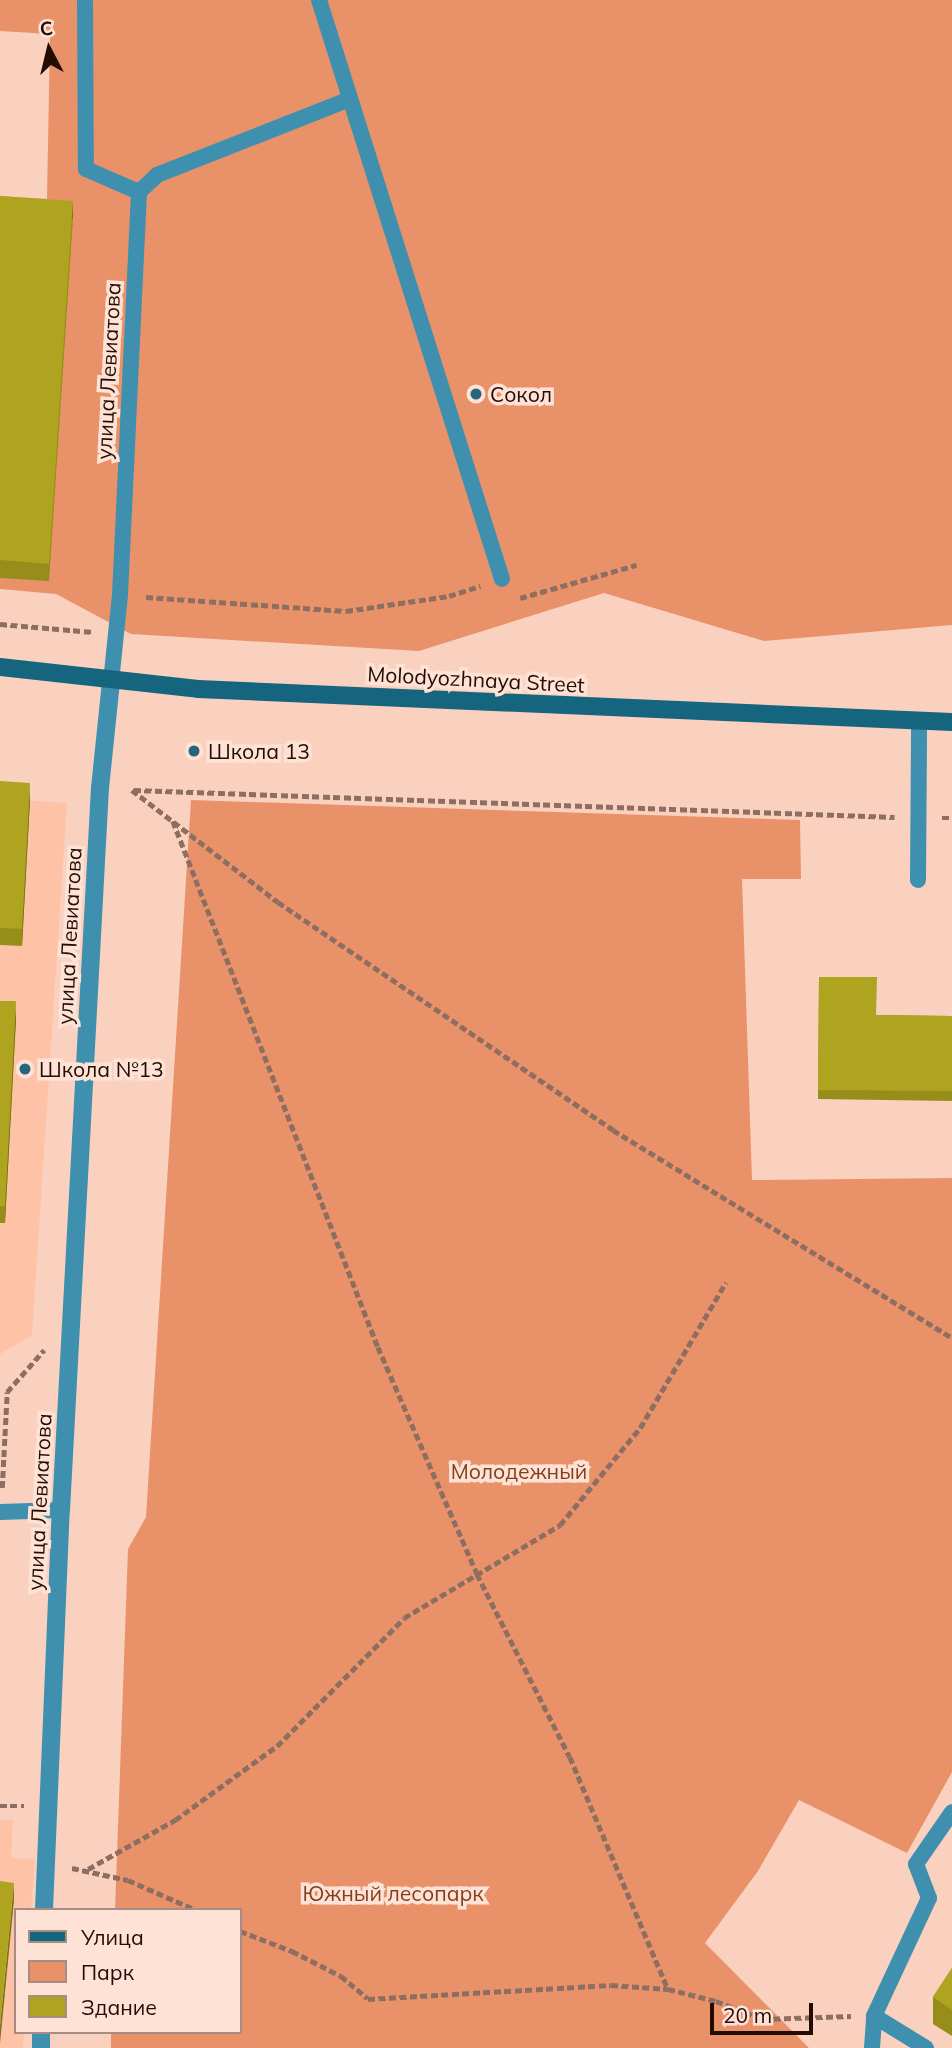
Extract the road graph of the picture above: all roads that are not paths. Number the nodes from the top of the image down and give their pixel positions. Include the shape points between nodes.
1 (85, 0) edge
2 (319, 0) edge
3 (349, 99) junction
4 (139, 192) junction
5 (502, 579) road end
6 (0, 667) edge
7 (111, 682) junction
8 (919, 721) junction
9 (952, 722) edge
10 (918, 880) dead end
11 (61, 1510) junction
12 (1, 1512) edge
13 (952, 1812) edge
14 (44, 1908) edge
15 (874, 2016) junction
16 (872, 2048) edge
17 (926, 2048) edge

1 - 4 lane via 86,169
2 - 3 lane
3 - 4 lane via 157,175
3 - 5 lane
4 - 7 lane, улица Левиатова via 118,635
6 - 7 main road, Molodyozhnaya Street
7 - 8 main road, Molodyozhnaya Street
7 - 11 street, улица Левиатова via 99,802
8 - 9 main road, Molodyozhnaya Street
8 - 10 lane
11 - 12 lane
11 - 14 street, улица Левиатова
13 - 15 lane via 916,1864 929,1898
15 - 16 lane
15 - 17 lane

